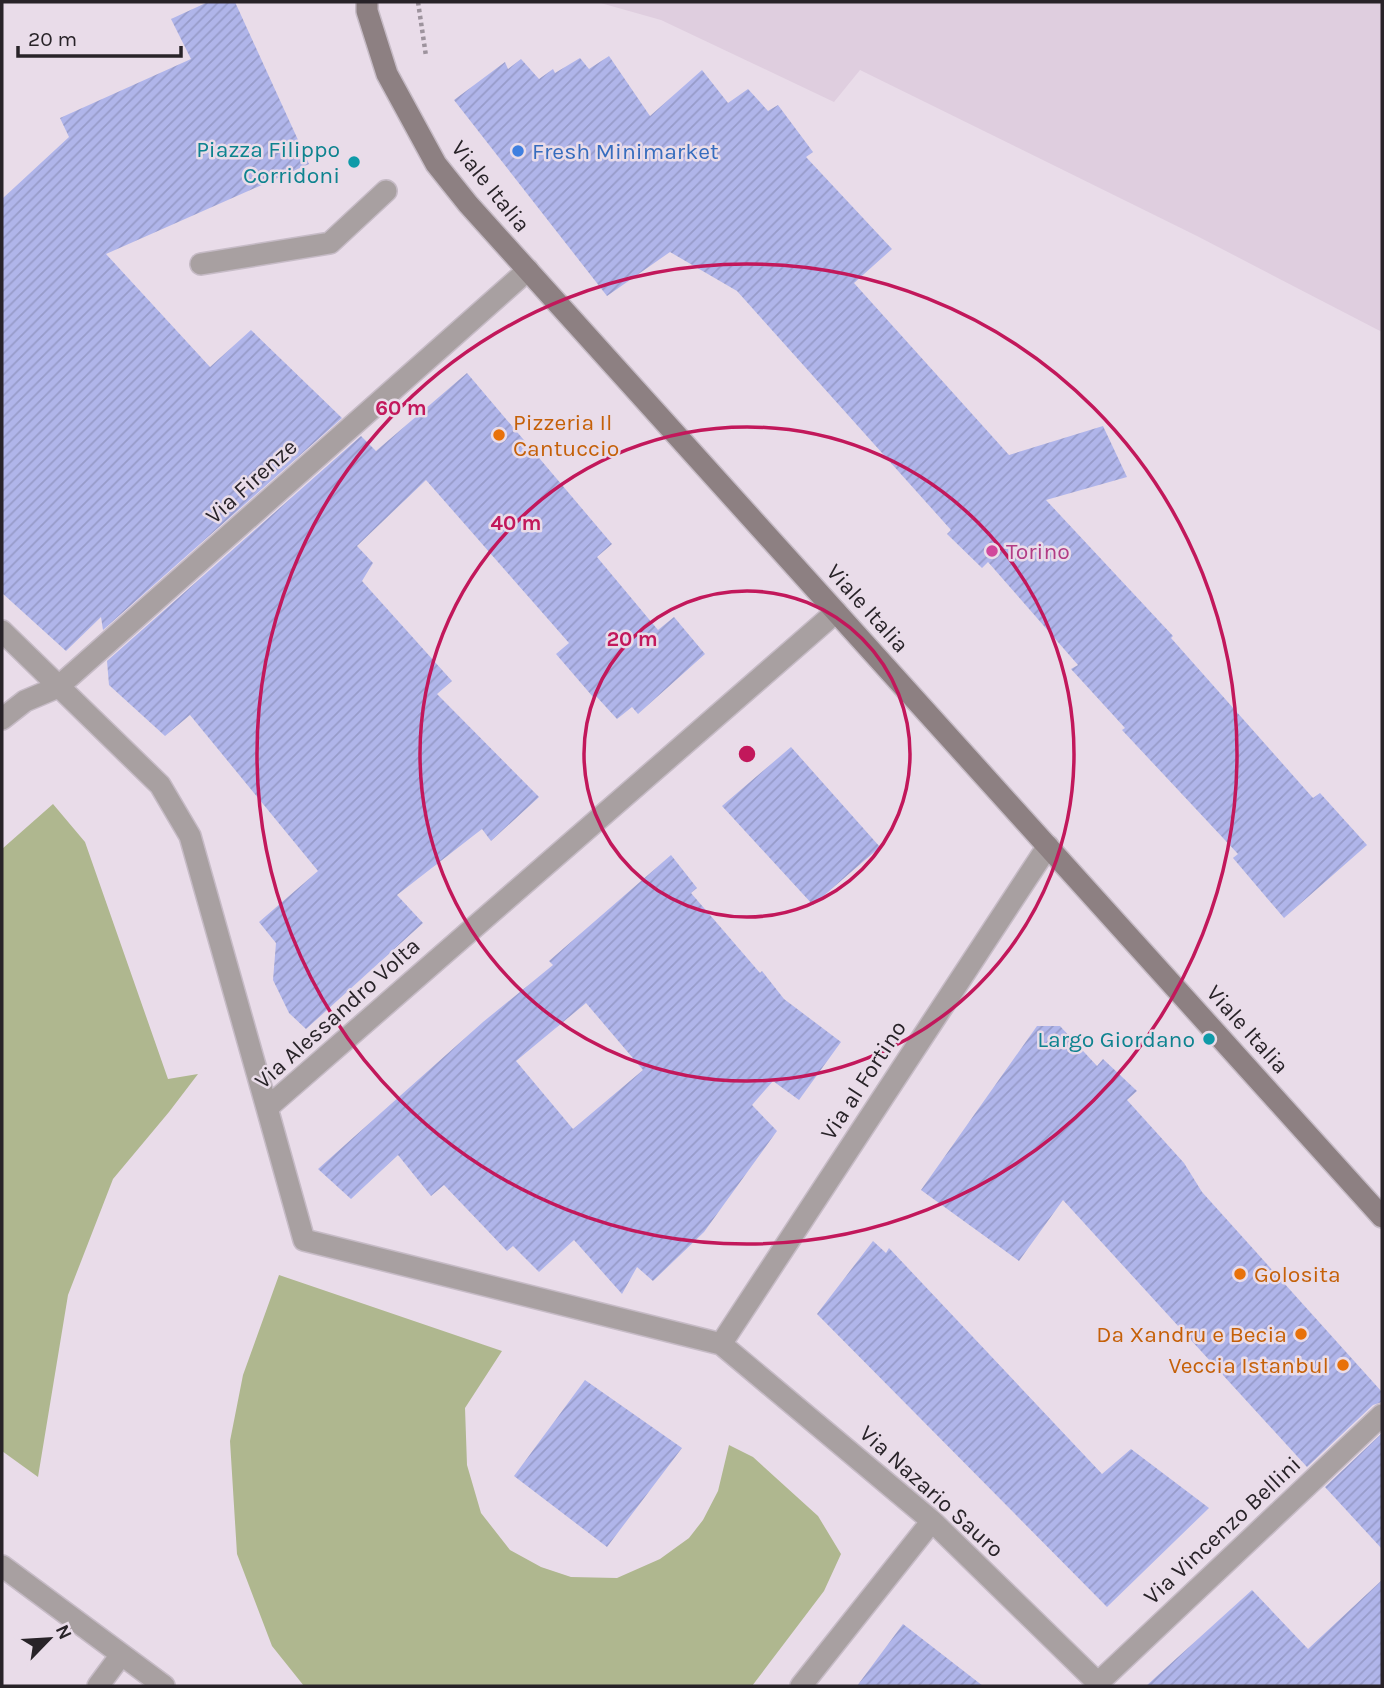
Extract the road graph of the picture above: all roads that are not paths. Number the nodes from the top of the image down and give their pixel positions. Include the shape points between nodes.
1 (367, 2) edge
2 (386, 191) dead end
3 (201, 264) dead end
4 (528, 270) junction
5 (836, 612) junction
6 (2, 631) edge
7 (58, 687) junction
8 (2, 719) edge
9 (1048, 846) junction
10 (267, 1108) junction
11 (1382, 1217) edge
12 (721, 1344) junction
13 (1382, 1415) edge
14 (932, 1521) junction
15 (2, 1566) edge
16 (121, 1655) junction
17 (1100, 1685) edge
18 (98, 1686) edge
19 (164, 1686) edge
20 (802, 1686) edge

1 - 4 street, Viale Italia via 387,74 436,164
2 - 3 street via 330,243
4 - 5 street, Viale Italia
4 - 7 street, Via Firenze
5 - 9 street, Viale Italia
5 - 10 street, Via Alessandro Volta
6 - 7 street
7 - 8 street, Via Firenze via 25,701
7 - 10 street via 160,785 190,836
9 - 11 street, Viale Italia
9 - 12 street, Via al Fortino
10 - 12 street, Via Alessandro Volta via 304,1240
12 - 14 street, Via Nazario Sauro
13 - 17 street, Via Vincenzo Bellini
14 - 17 street, Via Nazario Sauro
14 - 20 street
15 - 16 street
16 - 18 street
16 - 19 street

